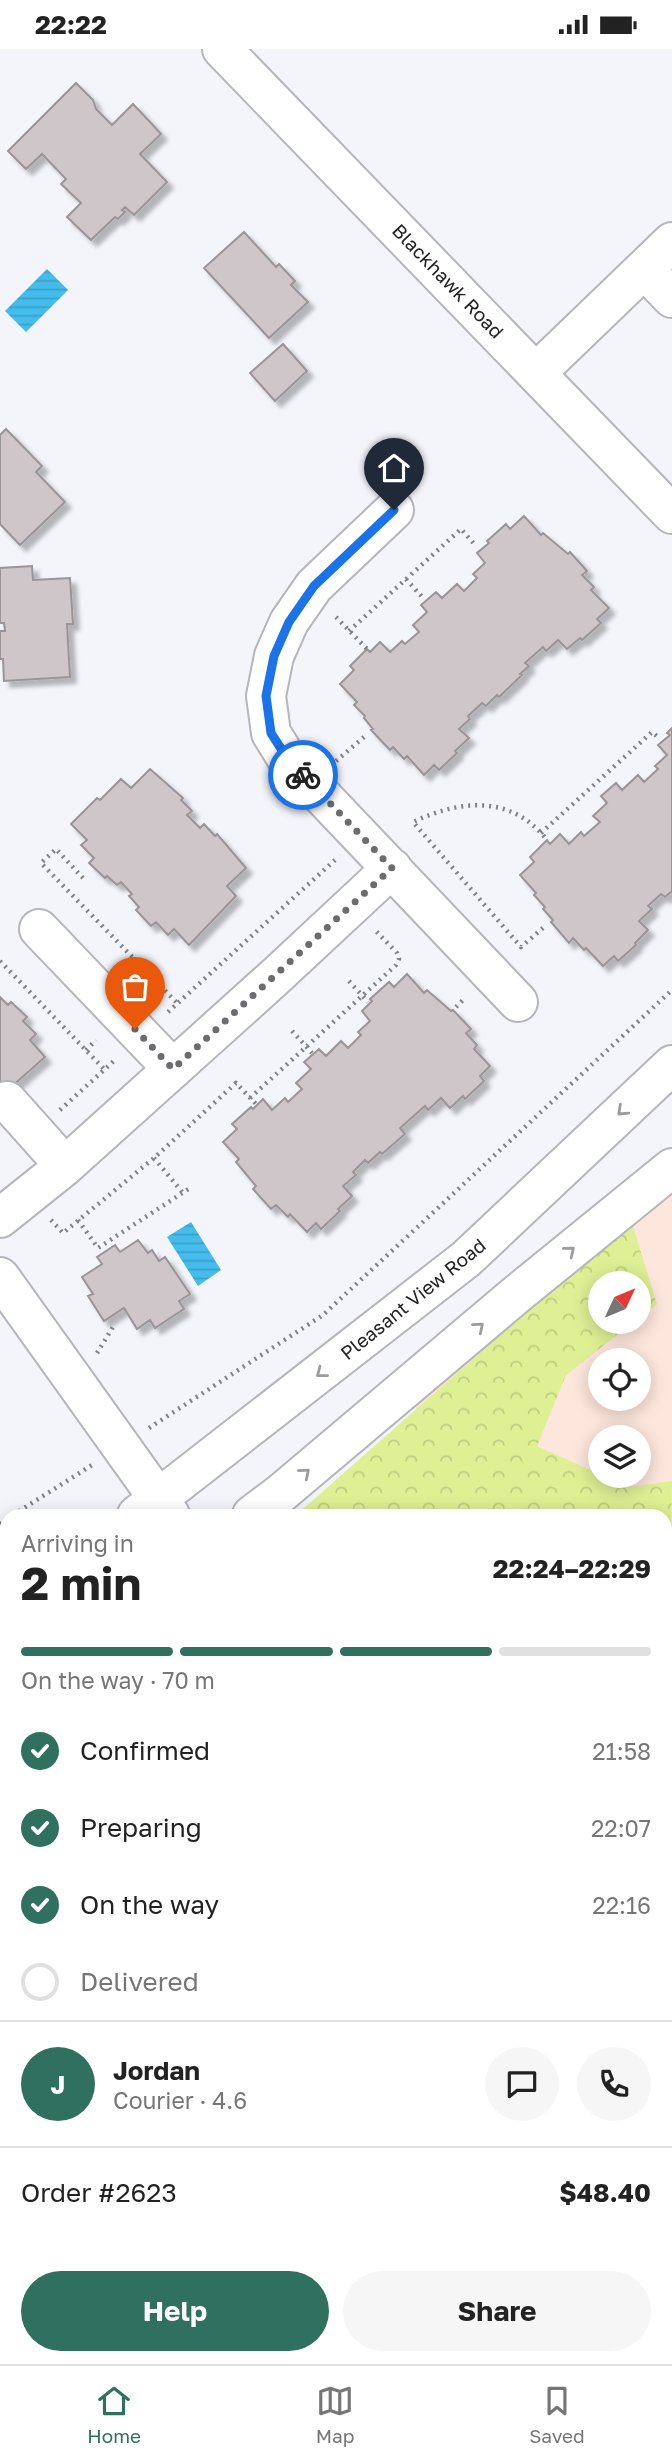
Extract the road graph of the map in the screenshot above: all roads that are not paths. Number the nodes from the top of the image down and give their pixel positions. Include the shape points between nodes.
1 (222, 49) edge
2 (672, 243) edge
3 (644, 269) junction
4 (672, 298) edge
5 (537, 372) junction
6 (394, 510) dead end
7 (672, 514) edge
8 (392, 868) junction
9 (39, 929) dead end
10 (517, 1002) dead end
11 (672, 1065) edge
12 (173, 1069) junction
13 (7, 1101) dead end
14 (65, 1165) junction
15 (672, 1168) edge
16 (0, 1218) edge
17 (0, 1277) edge
18 (155, 1509) edge
19 (157, 1509) edge
20 (259, 1509) edge

1 - 5 main road, Blackhawk Road
2 - 3 main road
3 - 4 main road
3 - 5 main road
5 - 7 main road, Blackhawk Road
6 - 8 main road via 301,604 274,656 266,696 271,733 287,758
8 - 10 main road
8 - 12 main road
9 - 12 main road
11 -> 19 main road, Pleasant View Road via 466,1259
12 - 14 main road
13 - 14 main road
14 - 16 main road
20 -> 15 main road
17 - 18 main road

